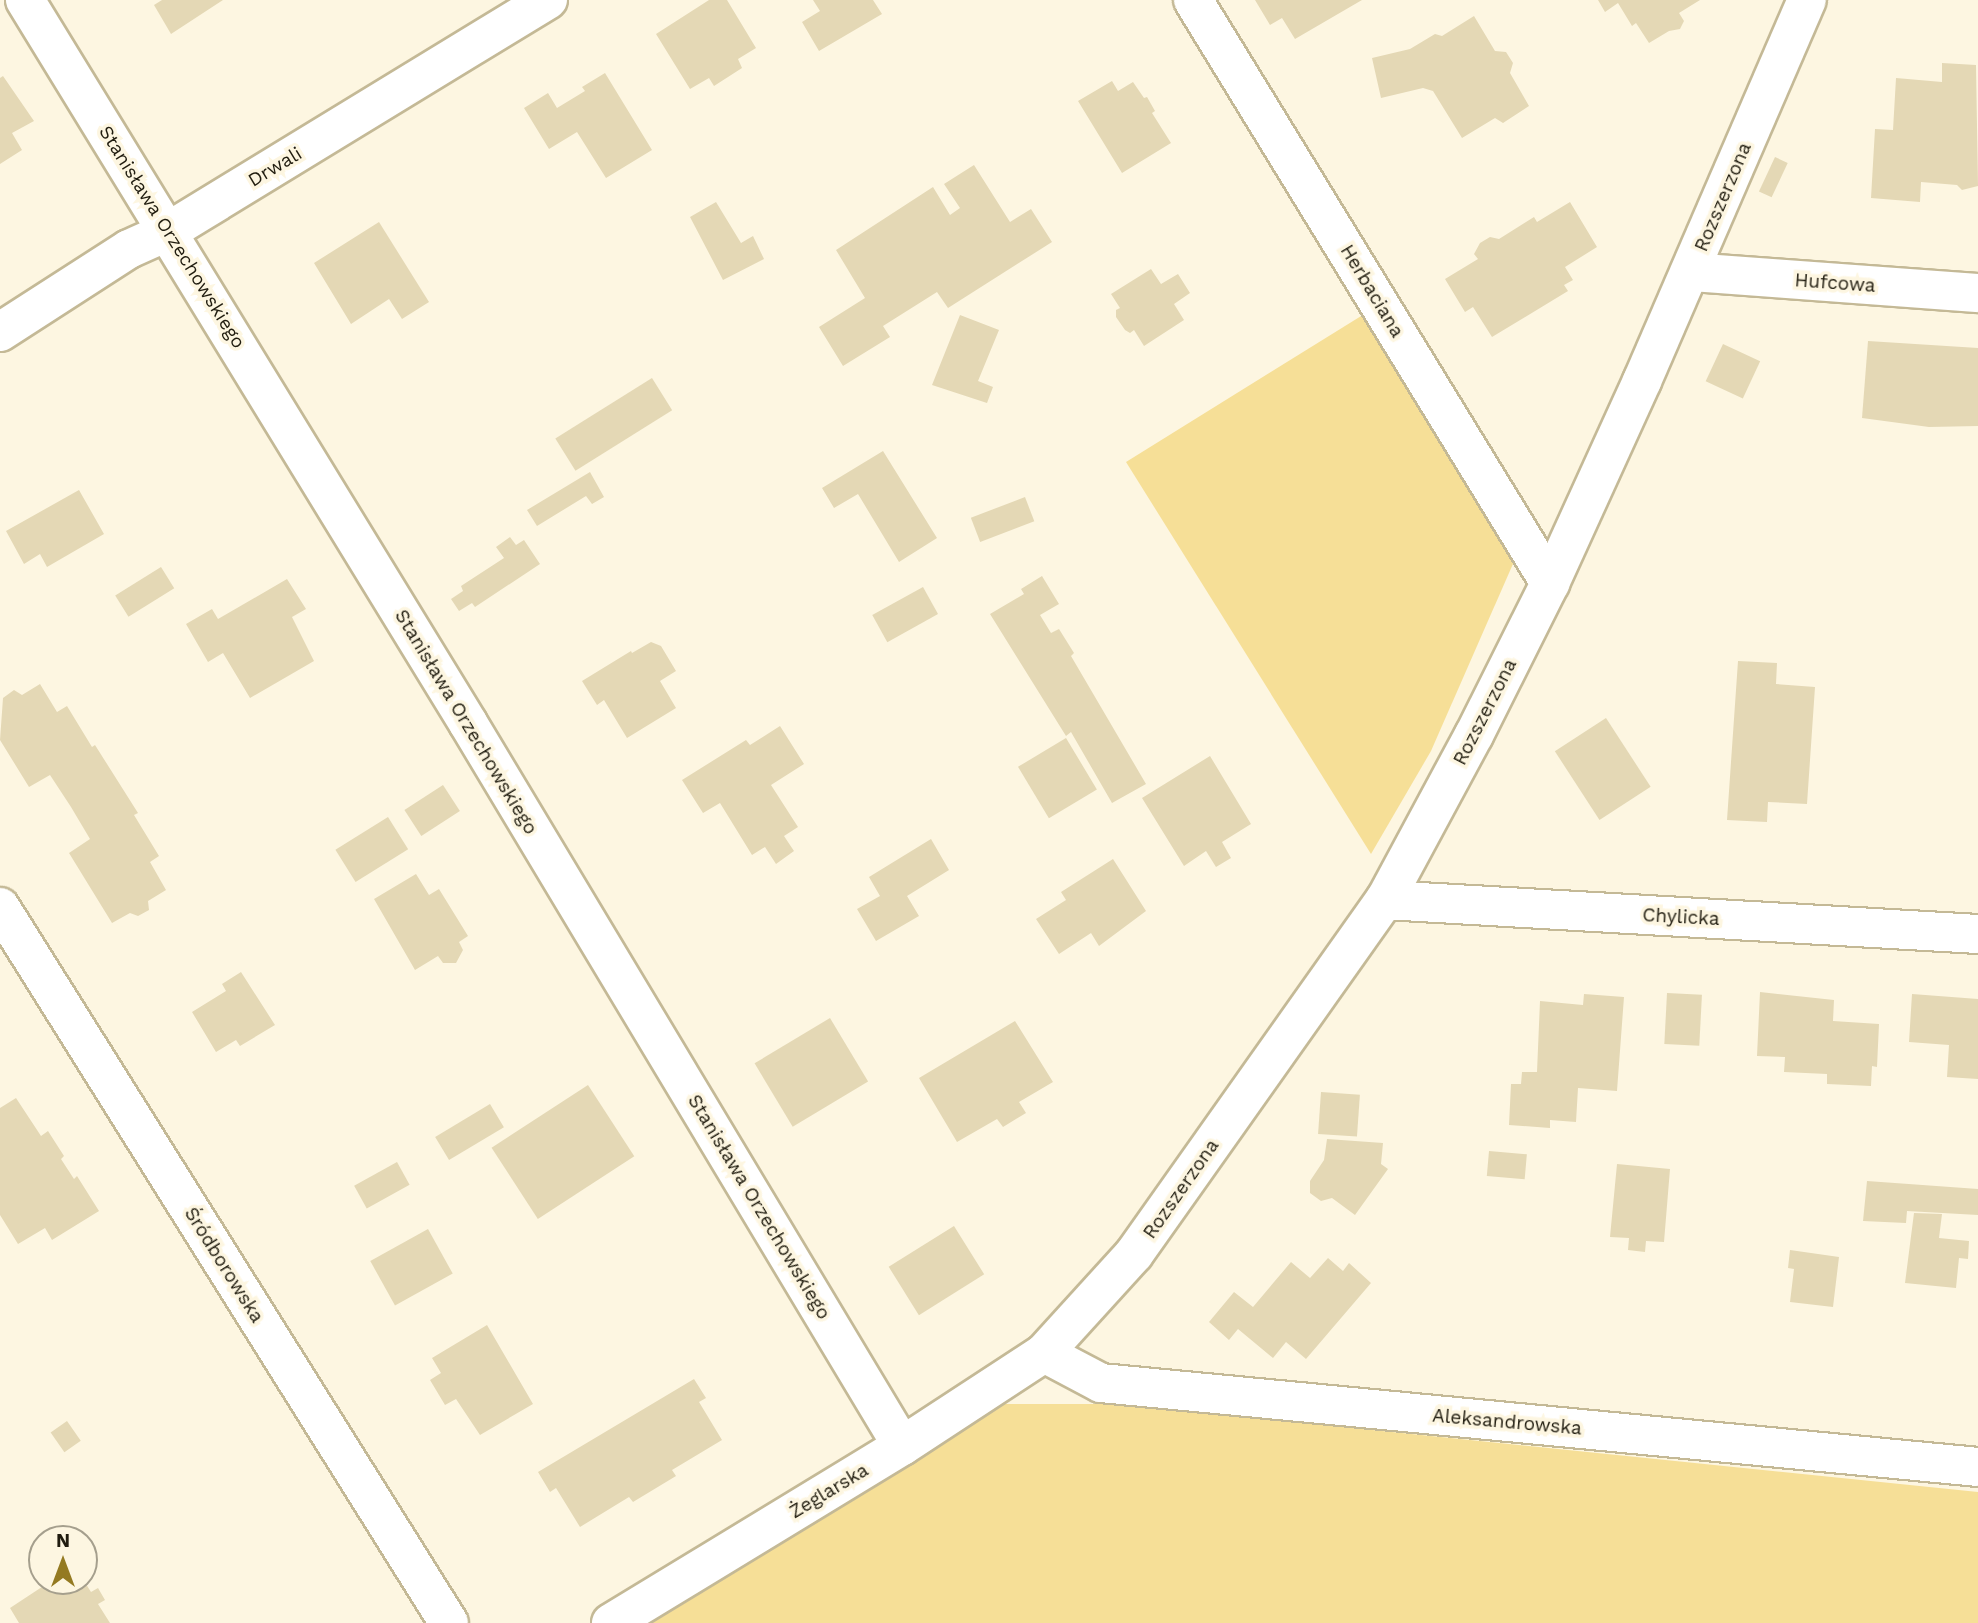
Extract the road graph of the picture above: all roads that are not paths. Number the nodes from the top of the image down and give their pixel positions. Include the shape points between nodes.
1 (25, 0) edge
2 (548, 0) edge
3 (1193, 0) edge
4 (1807, 0) edge
5 (169, 231) junction
6 (1691, 272) junction
7 (1978, 293) edge
8 (0, 332) edge
9 (1550, 583) junction
10 (1385, 900) junction
11 (0, 906) edge
12 (1978, 934) edge
13 (1044, 1353) junction
14 (902, 1446) junction
15 (1978, 1467) edge
16 (449, 1623) edge
17 (611, 1623) edge

1 - 5 street, Stanisława Orzechowskiego
2 - 5 street, Drwali
3 - 9 street, Herbaciana
4 - 6 street, Rozszerzona
5 - 8 street, Drwali via 129,250
5 - 14 street, Stanisława Orzechowskiego
6 - 7 street, Hufcowa
6 - 9 street, Rozszerzona
9 - 10 street, Rozszerzona
10 - 12 street, Chylicka
10 - 13 street, Rozszerzona via 1134,1254
11 - 16 street, Śródborowska
13 - 14 street, Żeglarska
13 - 15 street, Aleksandrowska via 1101,1383
14 - 17 street, Żeglarska

